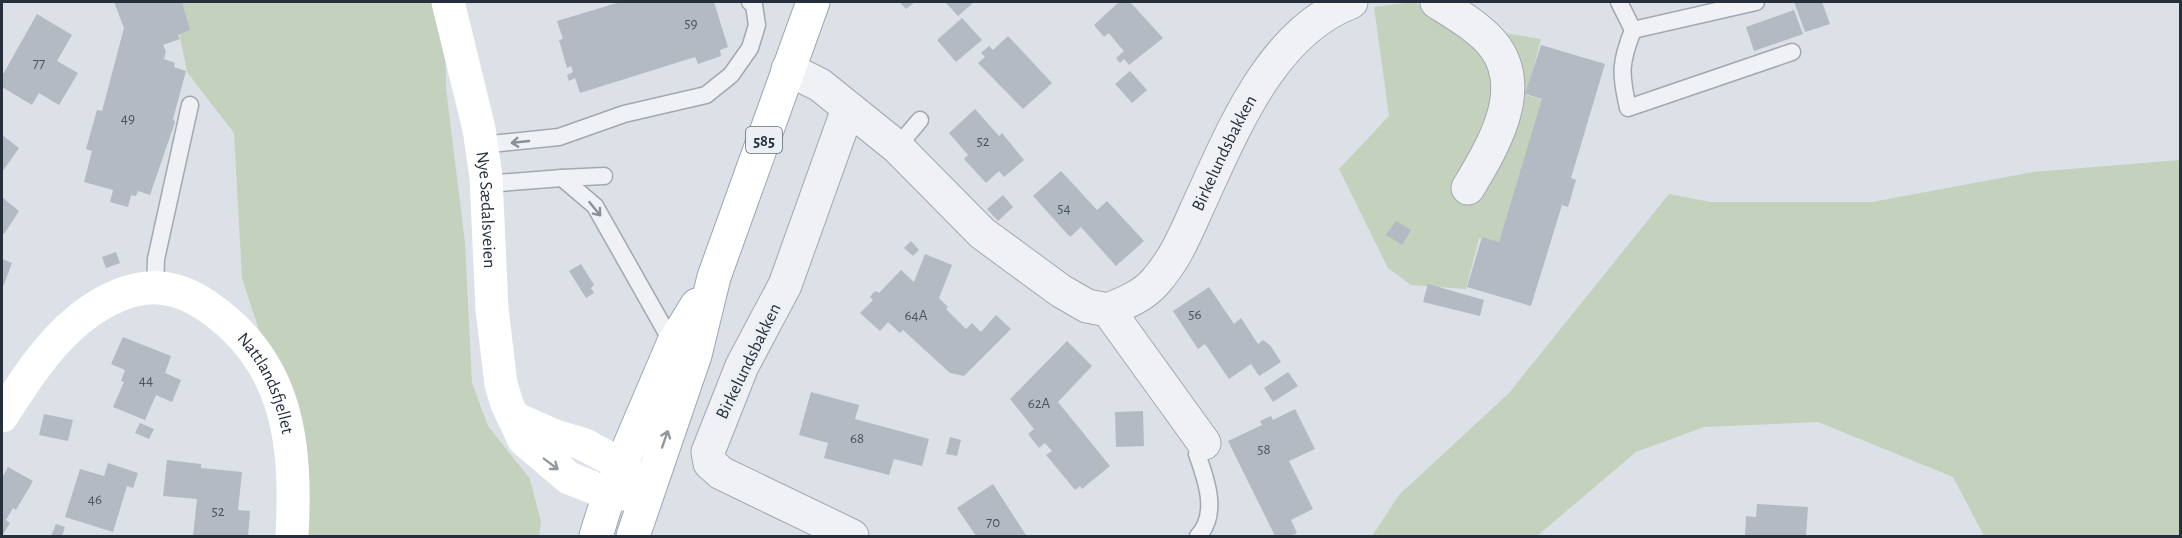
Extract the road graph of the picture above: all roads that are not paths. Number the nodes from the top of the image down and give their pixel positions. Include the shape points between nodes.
1 (448, 2) edge
2 (750, 2) edge
3 (813, 2) edge
4 (1351, 2) edge
5 (1437, 2) edge
6 (1619, 2) edge
7 (1756, 2) edge
8 (1633, 30) junction
9 (1792, 52) dead end
10 (788, 69) junction
11 (190, 105) dead end
12 (848, 109) junction
13 (920, 120) dead end
14 (481, 145) junction
15 (897, 147) junction
16 (604, 176) dead end
17 (562, 178) junction
18 (486, 184) junction
19 (1468, 188) dead end
20 (714, 278) junction
21 (156, 286) junction
22 (1108, 310) junction
23 (673, 344) junction
24 (2, 416) edge
25 (516, 419) junction
26 (1204, 443) joint
27 (622, 465) junction
28 (609, 494) junction
29 (646, 494) junction
30 (292, 537) edge
31 (596, 537) edge
32 (633, 537) edge
33 (852, 537) edge
34 (1198, 537) edge

1 - 14 main road, Nye Sædalsveien
2 -> 14 lane via 757,25 750,48 731,75 706,95 624,114 559,137
3 - 10 main road, 585
4 - 22 street, Birkelundsbakken via 1300,34 1260,81 1177,252 1154,283 1130,301
5 - 19 street via 1495,46 1506,68 1508,92 1499,128
6 - 8 lane
7 - 8 lane
8 - 9 lane via 1622,58 1628,108
10 - 12 street via 820,85
10 - 20 main road, 585
11 - 21 lane via 156,259
12 - 15 street
12 - 33 street, Birkelundsbakken via 785,285 742,366 708,452 711,463 722,473
13 - 15 lane
14 - 18 main road, Nye Sædalsveien
15 - 22 street via 982,233 1061,291 1087,306
16 - 17 lane
17 - 18 lane
17 -> 23 lane via 595,206
18 - 25 main road, Nye Sædalsveien via 492,309 501,384
20 - 23 main road, 585
29 -> 20 main road, 585 via 695,355
21 - 24 main road, Nattlandsfjellet via 116,296 73,324 33,370
21 - 30 main road, Nattlandsfjellet via 185,292 214,311 242,333 265,364 285,418 292,483
22 - 26 street
23 - 27 main road, 585
25 - 27 main road via 583,444
25 -> 28 main road, Nye Sædalsveien via 524,440 543,458 569,478
26 - 34 lane via 1197,454 1210,498 1204,530
27 - 28 main road, 585
27 - 29 main road
28 - 29 main road, Nye Sædalsveien
28 - 31 main road, 585
29 - 32 main road, 585

